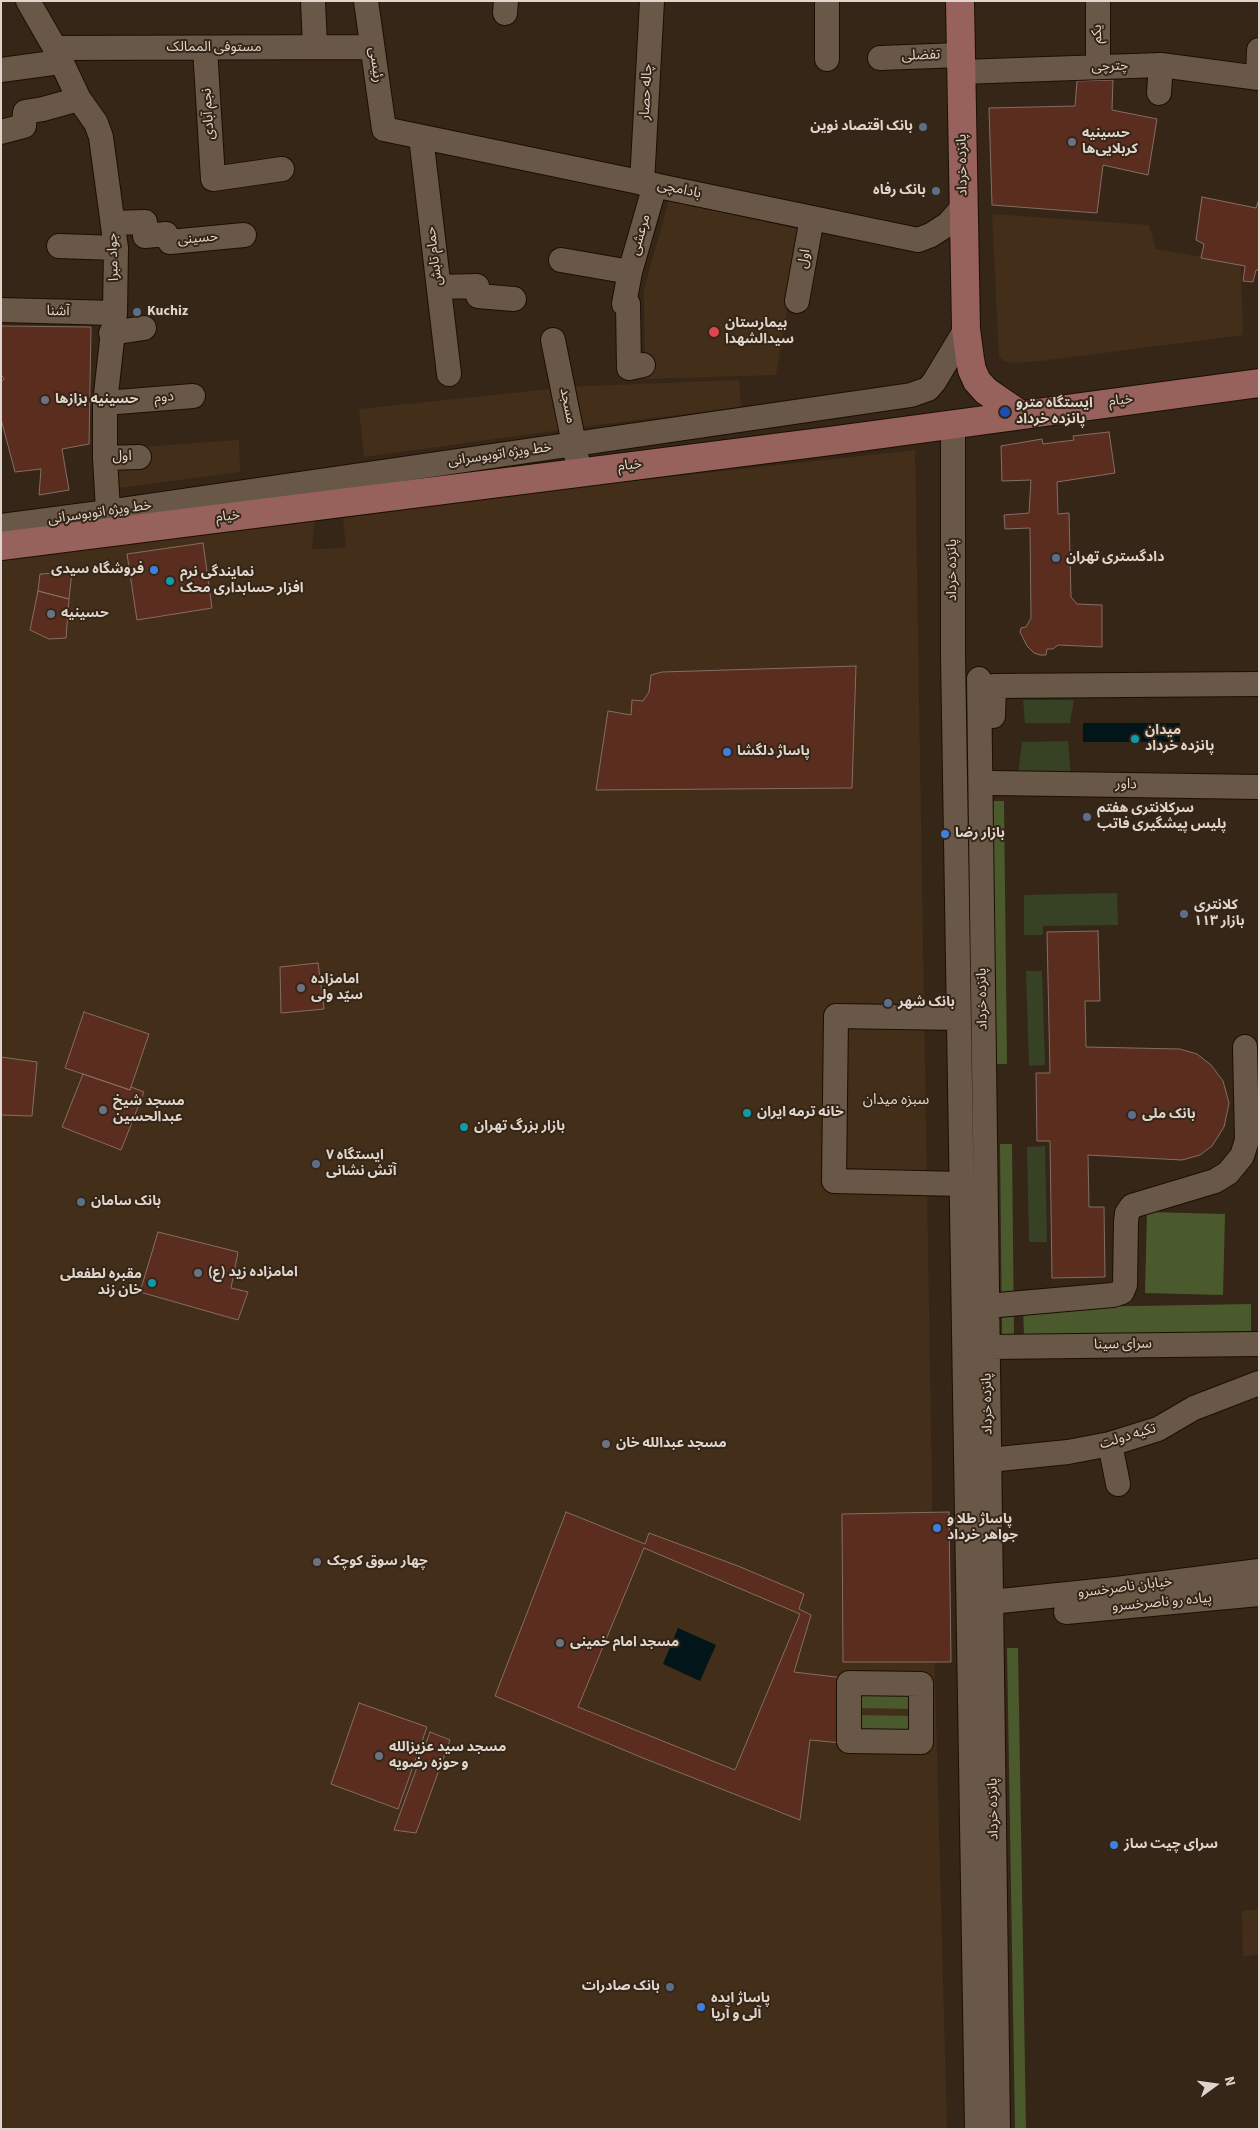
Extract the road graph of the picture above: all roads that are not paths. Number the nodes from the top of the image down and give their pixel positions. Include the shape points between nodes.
1 (28, 1) edge
2 (313, 1) edge
3 (366, 1) edge
4 (652, 1) edge
5 (827, 1) edge
6 (960, 1) edge
7 (1098, 1) edge
8 (315, 47) junction
9 (372, 47) junction
10 (205, 48) junction
11 (1259, 50) edge
12 (58, 55) junction
13 (880, 58) dead end
14 (827, 59) dead end
15 (961, 63) junction
16 (1161, 65) junction
17 (1098, 67) junction
18 (1, 70) edge
19 (1258, 78) edge
20 (1159, 93) dead end
21 (79, 99) junction
22 (384, 129) joint
23 (1, 132) edge
24 (421, 137) junction
25 (282, 169) dead end
26 (649, 184) junction
27 (964, 207) junction
28 (812, 218) junction
29 (113, 223) junction
30 (244, 235) dead end
31 (59, 246) dead end
32 (116, 248) junction
33 (561, 260) dead end
34 (633, 281) junction
35 (438, 287) junction
36 (514, 299) dead end
37 (797, 301) dead end
38 (1, 310) edge
39 (113, 323) junction
40 (144, 328) dead end
41 (966, 329) junction
42 (553, 340) dead end
43 (636, 367) dead end
44 (449, 374) dead end
45 (1259, 383) edge
46 (193, 396) dead end
47 (105, 403) junction
48 (1021, 415) junction
49 (953, 424) junction
50 (574, 444) junction
51 (140, 457) dead end
52 (104, 458) junction
53 (580, 472) junction
54 (109, 522) junction
55 (1, 526) edge
56 (1, 546) edge
57 (1259, 684) edge
58 (1259, 787) edge
59 (987, 788) junction
60 (959, 1018) junction
61 (1245, 1047) dead end
62 (961, 1184) junction
63 (987, 1306) junction
64 (1259, 1344) edge
65 (988, 1347) junction
66 (1259, 1383) edge
67 (1110, 1444) junction
68 (989, 1460) junction
69 (1118, 1484) dead end
70 (1259, 1571) edge
71 (1259, 1594) edge
72 (991, 1602) junction
73 (1066, 1612) dead end
74 (977, 2129) edge
75 (998, 2129) edge

1 - 12 street, جواد مبرا
2 - 8 street
3 - 9 street, رئیسی
4 - 26 street, چاله حصار
5 - 14 street
6 - 15 main road, پانزده خرداد
7 - 17 street, یکم
8 - 9 street, مستوفی الممالک
8 - 10 street, مستوفی الممالک
9 - 22 street, رئیسی
10 - 12 street, مستوفی الممالک
10 - 25 street, نجم آبادی via 213,179
11 - 19 street, چترچی
12 - 18 street, مستوفی الممالک
12 - 21 street, جواد مبرا
13 - 15 street, تفضلی
15 - 17 street, چترچی
15 - 27 main road, پانزده خرداد
16 - 17 street, چترچی
16 - 19 street, چترچی
16 - 20 street
21 - 23 street via 25,112 24,126
21 - 29 street, جواد مبرا via 96,123 101,137
22 - 24 street, بادامچی
24 - 26 street, بادامچی
24 - 35 street, حمام تابش
26 - 28 street, بادامچی
26 - 34 street, مرعشی
27 - 28 street, بادامچی via 948,224 931,236 918,240
27 - 41 main road, پانزده خرداد
28 - 37 street, اول
29 - 30 street, حسینی via 145,222 145,236 166,234 170,242
29 - 32 street, جواد مبرا
31 - 32 street
32 - 39 street, جواد مبرا
33 - 34 street
34 - 43 street, مرعشی via 624,304 628,304
35 - 36 street via 477,286 478,296
35 - 44 street, حمام تابش
38 - 39 street, آشنا
39 - 40 street, آشنا
39 - 47 street, جواد مبرا
41 - 48 main road, پانزده خرداد via 972,370 978,381 986,391
41 - 50 street, خط ویژه اتوبوسرانی via 934,382 920,393
42 - 50 street, مسجد
45 - 48 main road, خیام
46 - 47 street, دوم
47 - 52 street, جواد مبرا
48 - 49 main road, خیام
49 - 53 main road, خیام
49 - 60 street, پانزده خرداد
50 - 53 street, مسجد
50 - 54 street, خط ویژه اتوبوسرانی
51 - 52 street, اول
52 - 54 street, جواد مبرا
53 - 54 main road, خیام
54 - 55 street, خط ویژه اتوبوسرانی
54 - 56 main road, خیام
57 - 59 street, پانزده خرداد via 986,682
58 - 59 street, داور
59 - 63 street, پانزده خرداد
60 - 62 street, پانزده خرداد
60 - 62 street via 836,1016 834,1181
61 - 63 street via 1247,1140 1242,1156 1228,1173 1215,1180 1132,1206 1127,1212 1125,1285 1122,1292
62 - 74 street, پانزده خرداد
63 - 65 street, پانزده خرداد
64 - 65 street, سرای سینا
65 - 68 street, پانزده خرداد
66 - 67 street, تکیه دولت via 1194,1408 1158,1429
67 - 68 street, تکیه دولت
67 - 69 street
68 - 72 street, پانزده خرداد
70 - 72 street, خیابان ناصرخسرو
71 - 73 street, پیاده رو ناصرخسرو
72 - 75 street, پانزده خرداد

